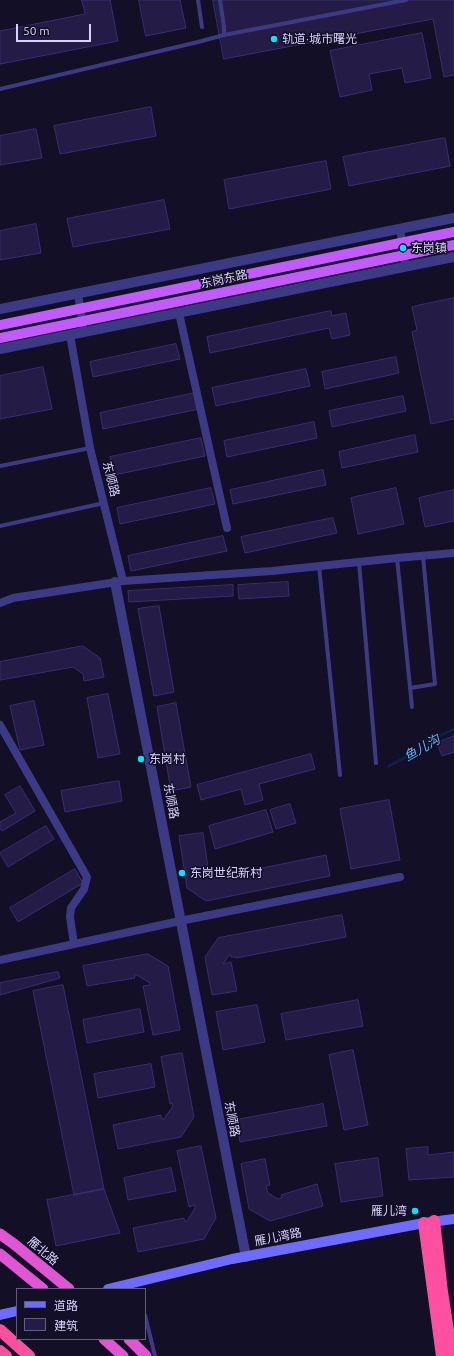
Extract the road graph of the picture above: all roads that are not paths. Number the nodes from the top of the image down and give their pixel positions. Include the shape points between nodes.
1 (198, 0) edge
2 (220, 0) edge
3 (406, 0) edge
4 (202, 27) dead end
5 (224, 35) junction
6 (0, 89) edge
7 (454, 218) edge
8 (400, 229) junction
9 (454, 232) edge
10 (454, 245) edge
11 (454, 257) edge
12 (406, 266) junction
13 (78, 294) junction
14 (0, 309) edge
15 (179, 313) junction
16 (0, 325) edge
17 (84, 332) junction
18 (70, 335) junction
19 (0, 338) edge
20 (0, 349) edge
21 (90, 448) junction
22 (0, 466) edge
23 (104, 503) junction
24 (0, 526) edge
25 (227, 528) dead end
26 (454, 553) edge
27 (423, 556) junction
28 (397, 558) junction
29 (358, 562) junction
30 (319, 566) junction
31 (119, 582) junction
32 (0, 603) edge
33 (410, 688) junction
34 (412, 707) dead end
35 (0, 725) edge
36 (376, 763) dead end
37 (340, 775) dead end
38 (400, 876) dead end
39 (180, 921) junction
40 (74, 944) junction
41 (0, 960) edge
42 (454, 1219) edge
43 (429, 1222) junction
44 (0, 1234) edge
45 (0, 1254) edge
46 (246, 1257) junction
47 (138, 1286) edge
48 (42, 1288) edge
49 (68, 1288) edge
50 (118, 1288) edge
51 (16, 1310) edge
52 (0, 1315) edge
53 (146, 1319) edge
54 (0, 1330) edge
55 (105, 1340) edge
56 (130, 1340) edge
57 (0, 1351) edge
58 (6, 1356) edge
59 (29, 1356) edge
60 (123, 1356) edge
61 (146, 1356) edge
62 (155, 1356) edge
63 (442, 1356) edge
64 (452, 1356) edge

1 - 4 lane
2 - 5 lane
3 - 5 lane
5 - 6 lane
7 - 8 street
8 - 12 street
8 - 13 street
9 - 16 main road, 东岗东路, bridge
10 - 19 main road, 东岗东路, bridge
11 - 12 street
12 - 15 street
13 - 14 street
13 - 17 street
15 - 17 street
15 - 25 street
17 - 18 street
18 - 20 street
18 - 21 street, 东顺路
21 - 22 lane
21 - 23 street, 东顺路
23 - 24 lane
23 - 31 street, 东顺路
26 - 27 street
27 - 28 street
27 - 33 lane via 435,684
28 - 29 street
28 - 33 lane
29 - 30 street
29 - 36 lane
30 - 31 street
30 - 37 lane
31 - 32 street via 14,598
31 - 39 street, 东顺路
33 - 34 lane
35 - 40 street via 87,878 84,889 71,908
38 - 39 street
39 - 40 street
39 - 46 street, 东顺路
40 - 41 street
42 - 43 main road, 雁儿湾路
43 - 46 main road, 雁儿湾路
43 - 63 highway
43 - 64 highway
44 - 49 highway, 雁北路
45 - 48 highway
46 - 47 main road, 雁儿湾路
47 - 50 main road, 雁儿湾路
51 - 52 main road
53 - 62 lane
54 - 59 highway
55 - 60 highway
56 - 61 highway
57 - 58 highway

